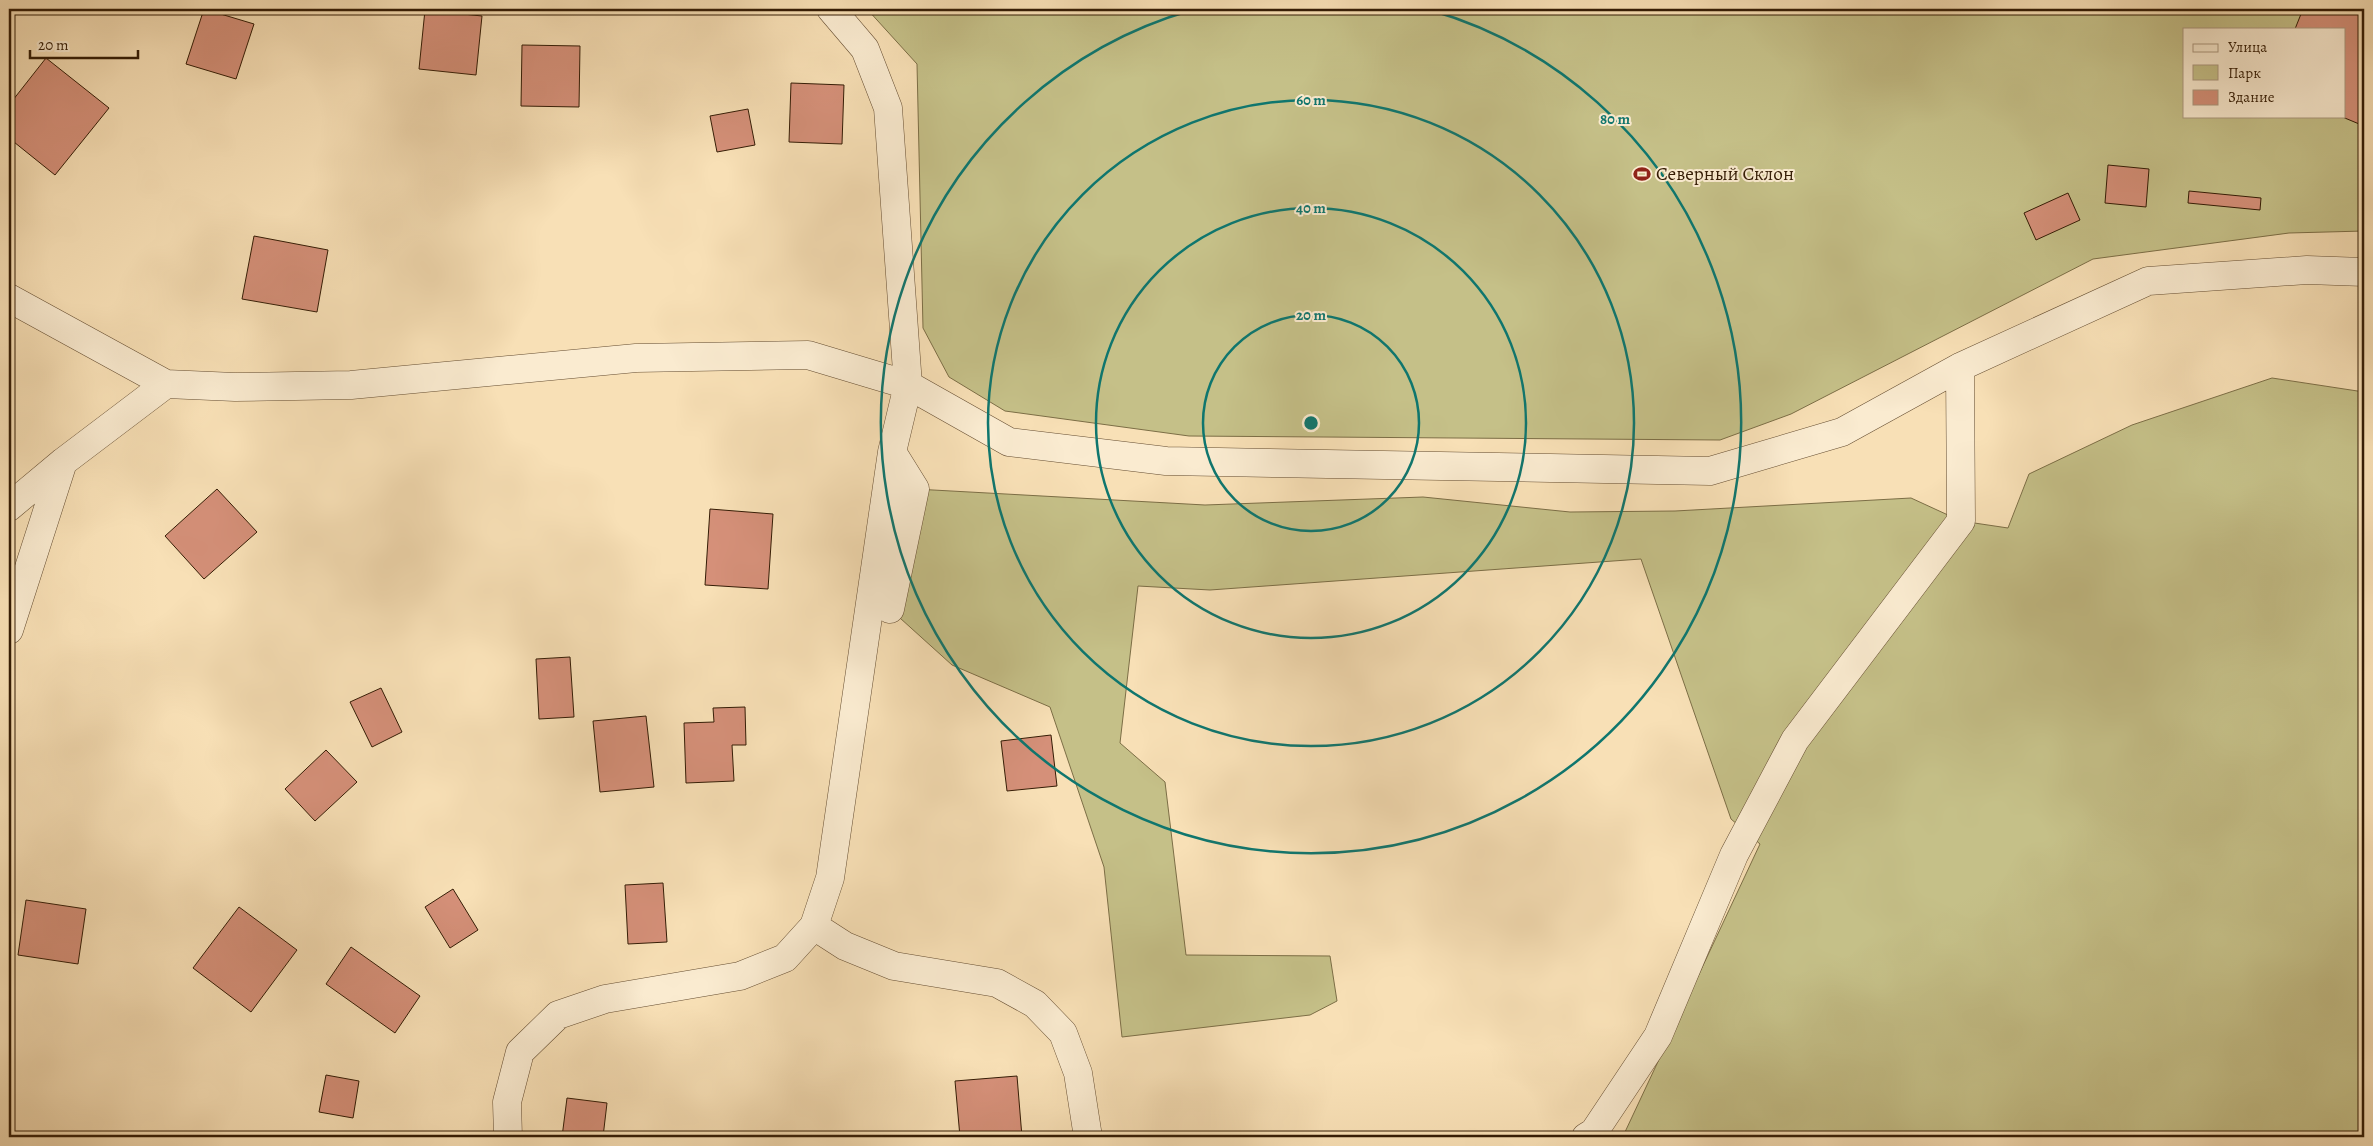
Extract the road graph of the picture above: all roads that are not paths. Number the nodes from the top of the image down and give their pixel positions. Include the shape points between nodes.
1 (831, 9) edge
2 (2364, 272) edge
3 (9, 298) edge
4 (1960, 367) junction
5 (166, 384) junction
6 (908, 385) junction
7 (892, 452) junction
8 (63, 462) junction
9 (9, 507) edge
10 (890, 609) dead end
11 (9, 630) edge
12 (814, 926) junction
13 (508, 1137) edge
14 (1088, 1137) edge
15 (1586, 1137) edge

1 - 6 street via 865,49 888,108
2 - 4 street via 2307,270 2148,281
3 - 5 street
4 - 6 street via 1842,432 1710,471 1166,461 1009,442
4 - 15 street via 1961,521 1795,740 1734,855 1658,1036 1594,1132
5 - 6 street via 351,385 636,358 808,355
5 - 8 street
6 - 7 street
7 - 10 street via 915,489
7 - 12 street via 830,878
8 - 9 street
8 - 11 street
12 - 13 street via 785,958 740,976 605,1000 558,1015 520,1052 507,1102
12 - 14 street via 845,946 894,966 997,983 1035,1004 1062,1034 1078,1073

